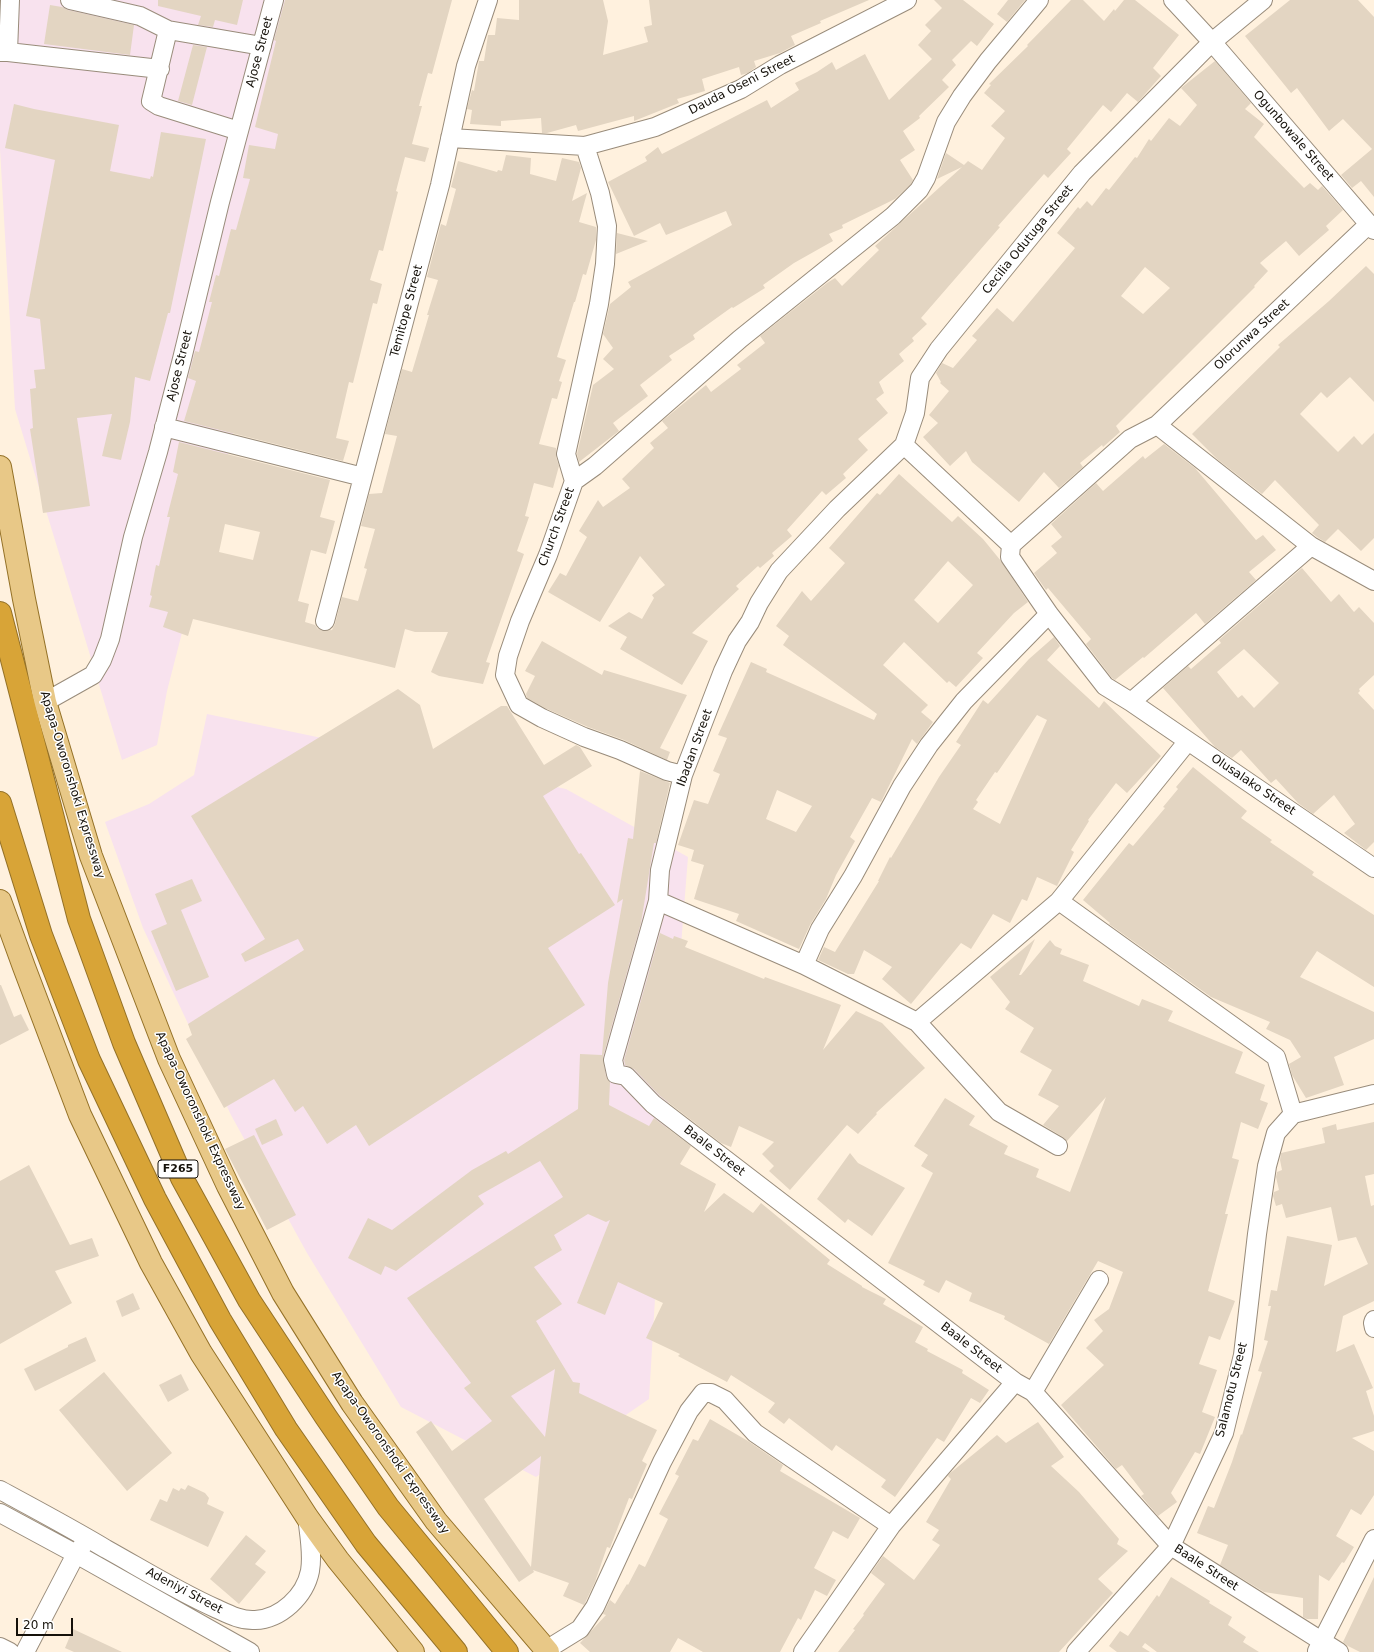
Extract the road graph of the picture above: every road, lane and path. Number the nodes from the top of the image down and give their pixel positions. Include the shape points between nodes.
1 (10, 0) edge
2 (70, 0) edge
3 (274, 0) edge
4 (488, 0) edge
5 (907, 0) edge
6 (1039, 0) edge
7 (1173, 0) edge
8 (1263, 0) edge
9 (168, 30) junction
10 (1212, 42) junction
11 (262, 46) junction
12 (4, 52) edge
13 (160, 69) junction
14 (239, 131) junction
15 (450, 138) junction
16 (585, 146) junction
17 (1372, 227) edge
18 (1157, 425) junction
19 (164, 427) junction
20 (904, 445) junction
21 (0, 467) edge
22 (363, 477) junction
23 (574, 481) junction
24 (837, 509) joint
25 (1011, 545) junction
26 (1311, 546) junction
27 (1374, 581) edge
28 (0, 613) edge
29 (1049, 614) junction
30 (325, 621) dead end
31 (45, 702) junction
32 (1132, 702) junction
33 (1188, 741) junction
34 (683, 775) junction
35 (0, 803) edge
36 (1374, 868) edge
37 (0, 901) edge
38 (658, 901) junction
39 (1059, 901) junction
40 (804, 965) junction
41 (917, 1022) junction
42 (619, 1043) joint
43 (1374, 1094) edge
44 (1294, 1114) junction
45 (1058, 1146) dead end
46 (1099, 1280) dead end
47 (1374, 1320) edge
48 (1374, 1328) edge
49 (1015, 1382) junction
50 (1033, 1392) junction
51 (0, 1490) edge
52 (0, 1514) edge
53 (307, 1517) junction
54 (891, 1526) junction
55 (88, 1538) junction
56 (1374, 1539) edge
57 (1171, 1546) junction
58 (76, 1554) junction
59 (0, 1647) edge
60 (1319, 1647) edge
61 (547, 1651) edge
62 (10, 1652) edge
63 (25, 1652) edge
64 (250, 1652) edge
65 (413, 1652) edge
66 (456, 1652) edge
67 (507, 1652) edge
68 (803, 1652) edge
69 (1076, 1652) edge
70 (1339, 1652) edge

1 - 12 street
2 - 9 street via 140,16
3 - 11 street, Ajose Street
4 - 15 street, Temitope Street via 466,66
5 - 16 street, Dauda Oseni Street via 780,65 741,89 698,109 655,127
6 - 23 street via 962,96 946,122 926,178 919,190 893,216 740,339 595,466
7 - 10 street, Ogunbowale Street
8 - 10 street, Cecilia Odutuga Street
9 - 11 street
9 - 13 street
10 - 17 street, Ogunbowale Street
10 - 20 street, Cecilia Odutuga Street via 1082,173 939,349 920,378 915,413
11 - 14 street, Ajose Street
12 - 13 street
13 - 14 street via 151,100 159,106
14 - 19 street, Ajose Street
15 - 16 street, Dauda Oseni Street
15 - 22 street, Temitope Street
16 - 23 street, Church Street via 600,193 607,226 605,264 598,304 566,454
17 - 18 street, Olorunwa Street
18 - 25 street, Olorunwa Street via 1130,439
18 - 26 street
19 - 22 street
19 - 31 street, Ajose Street via 133,537 110,639 102,660 93,675
20 - 24 street, Cecilia Odutuga Street
20 - 25 street
21 - 31 main road, Apapa-Oworonshoki Expressway
22 - 30 street, Temitope Street
23 - 34 street, Church Street via 548,555 518,626 505,675 519,705 542,718 667,771
24 - 34 street, Ibadan Street via 779,571 737,641
25 - 29 street, Olusalako Street via 1010,557
26 - 27 street
26 - 32 street
28 - 67 highway, Apapa-Oworonshoki Expressway / F265 via 79,919 124,1042 182,1178 250,1300 344,1442 388,1506
29 - 32 street, Olusalako Street via 1105,686
29 - 40 street via 964,701 929,745 902,786 854,876 820,929
31 - 61 main road, Apapa-Oworonshoki Expressway via 91,856 168,1059 228,1186 283,1293 352,1403 436,1521
32 - 33 street, Olusalako Street
33 - 36 street, Olusalako Street
33 - 39 street
34 - 38 street, Ibadan Street via 660,870
35 - 66 highway, F265 via 41,935 89,1060 166,1219 220,1320 286,1429 366,1544
37 - 53 main road via 80,1114 152,1263 200,1353
38 - 40 street
38 - 42 street, Ibadan Street
39 - 41 street
39 - 44 street via 1276,1057
40 - 41 street
41 - 45 street via 999,1112
42 - 49 street, Baale Street via 613,1060 616,1074 626,1076 653,1104
43 - 44 street
44 - 57 street, Salamotu Street via 1276,1133 1267,1166 1243,1355 1224,1433
46 - 50 street
47 - 48 street
49 - 50 street, Baale Street
49 - 54 street
50 - 57 street, Baale Street
51 - 55 street, Adeniyi Street
52 - 58 street, Adeniyi Street
53 - 55 street, Adeniyi Street via 311,1560 310,1572 302,1589 296,1600 283,1611 272,1617 255,1620 237,1618 194,1599
53 - 65 main road via 338,1560
54 - 61 street via 755,1433 725,1400 711,1393 703,1394 689,1411 662,1462 594,1607 580,1629
54 - 68 street
55 - 58 street
56 - 60 street
57 - 60 street, Baale Street
57 - 69 street, Salamotu Street
58 - 63 street
58 - 64 street, Adeniyi Street
59 - 62 street
60 - 70 street, Baale Street

